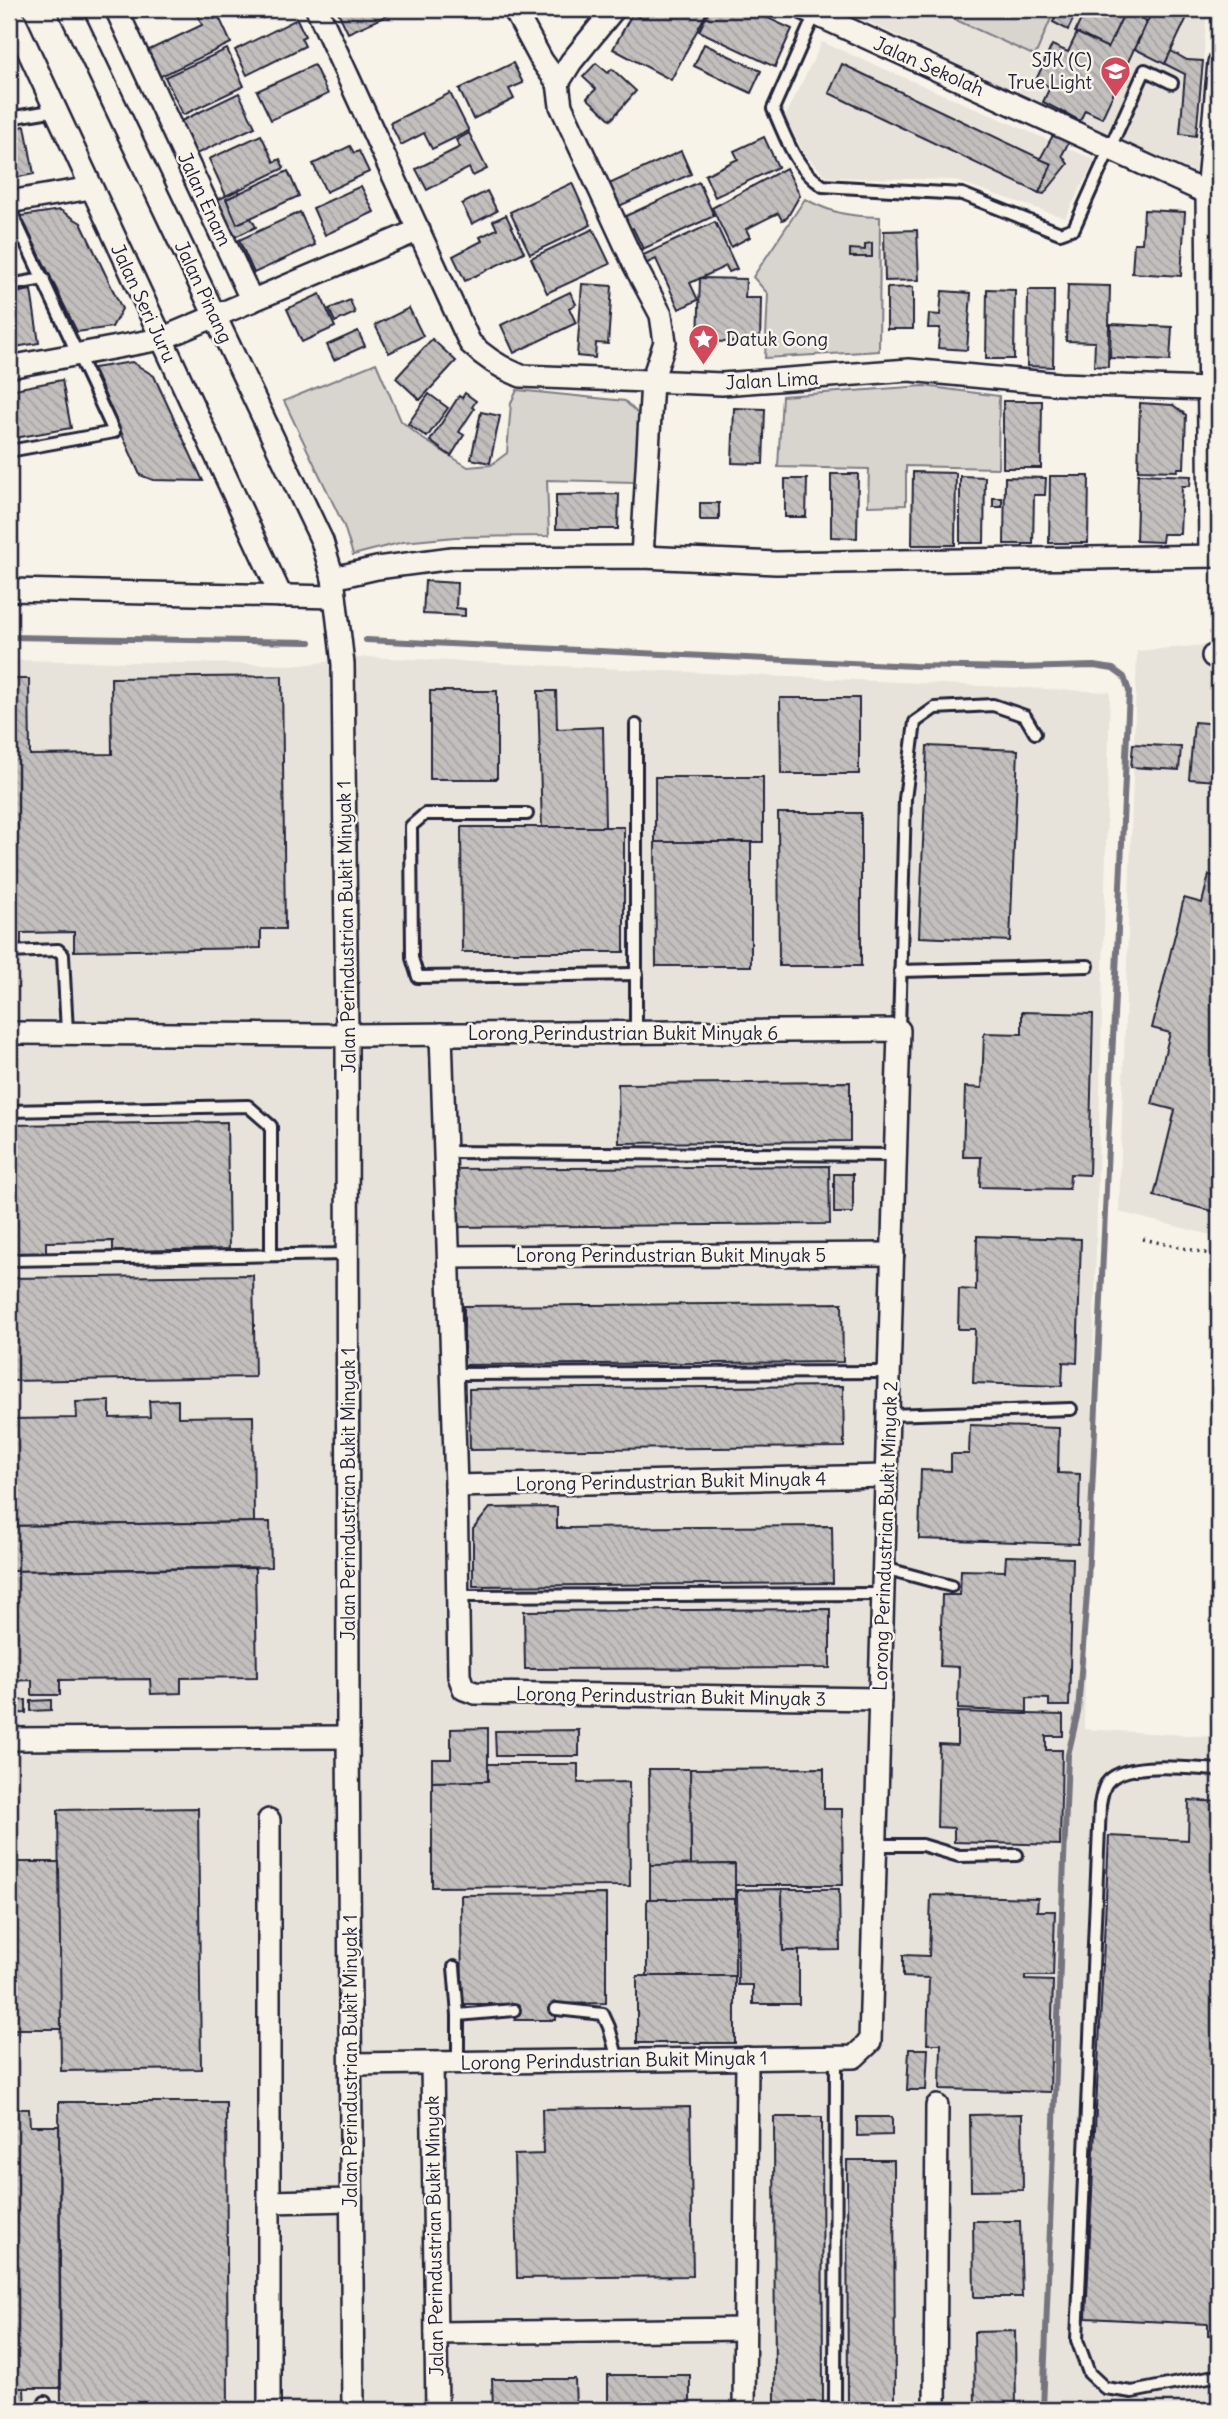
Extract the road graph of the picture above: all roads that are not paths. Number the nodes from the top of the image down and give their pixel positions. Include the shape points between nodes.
1 (69, 9) edge
2 (116, 9) edge
3 (317, 9) edge
4 (514, 9) edge
5 (614, 9) edge
6 (809, 11) edge
7 (12, 22) edge
8 (1219, 63) edge
9 (558, 83) junction
10 (1172, 83) dead end
11 (56, 110) junction
12 (9, 118) edge
13 (1110, 148) junction
14 (91, 188) junction
15 (1213, 193) edge
16 (9, 204) edge
17 (419, 230) junction
18 (44, 279) junction
19 (9, 285) edge
20 (252, 300) junction
21 (216, 316) junction
22 (161, 339) junction
23 (79, 355) junction
24 (9, 367) edge
25 (652, 381) junction
26 (1212, 382) edge
27 (9, 451) edge
28 (1214, 556) edge
29 (642, 557) junction
30 (334, 587) junction
31 (9, 590) edge
32 (281, 596) junction
33 (636, 725) dead end
34 (1035, 733) dead end
35 (527, 814) dead end
36 (9, 952) edge
37 (1088, 966) dead end
38 (900, 971) junction
39 (637, 974) junction
40 (899, 1030) junction
41 (9, 1032) edge
42 (67, 1032) junction
43 (636, 1033) junction
44 (442, 1034) junction
45 (347, 1035) junction
46 (9, 1111) edge
47 (445, 1152) junction
48 (896, 1155) junction
49 (348, 1254) junction
50 (893, 1254) junction
51 (271, 1255) junction
52 (449, 1257) junction
53 (9, 1260) edge
54 (889, 1371) junction
55 (453, 1374) junction
56 (1071, 1409) dead end
57 (888, 1415) junction
58 (886, 1476) junction
59 (456, 1486) junction
60 (884, 1568) junction
61 (951, 1586) dead end
62 (883, 1594) junction
63 (459, 1597) junction
64 (880, 1699) junction
65 (348, 1737) junction
66 (9, 1739) edge
67 (1219, 1770) edge
68 (269, 1820) dead end
69 (876, 1844) junction
70 (1017, 1855) dead end
71 (454, 1967) dead end
72 (556, 2009) dead end
73 (514, 2010) dead end
74 (458, 2015) junction
75 (870, 2042) joint
76 (747, 2058) junction
77 (836, 2058) junction
78 (618, 2060) junction
79 (432, 2063) junction
80 (458, 2063) junction
81 (352, 2064) junction
82 (937, 2106) dead end
83 (351, 2200) junction
84 (270, 2202) junction
85 (745, 2329) junction
86 (436, 2333) junction
87 (1219, 2375) edge
88 (269, 2410) edge
89 (353, 2410) edge
90 (437, 2410) edge
91 (744, 2410) edge
92 (835, 2410) edge
93 (935, 2410) edge

1 - 21 street, Jalan Pinang
2 - 20 street, Jalan Enam
3 - 17 street, Jalan Lima
4 - 9 street
5 - 9 street
6 - 13 street, Jalan Sekolah
6 - 13 lane via 774,109 800,167 822,186 962,194 1060,233 1074,228
7 - 11 street, Jalan Seri Juru
8 - 15 street
9 - 25 street via 561,106 661,315 665,342
10 - 13 lane via 1145,70
11 - 12 lane
11 - 14 street, Jalan Seri Juru
13 - 15 street, Jalan Sekolah
14 - 16 street
14 - 22 street, Jalan Seri Juru
15 - 26 street
16 - 18 lane
17 - 20 street
17 - 25 street, Jalan Lima via 470,343 484,357 521,376
18 - 19 lane
18 - 23 lane
20 - 21 street
21 - 22 street
21 - 30 street, Jalan Pinang via 322,541
22 - 23 street
22 - 32 street, Jalan Seri Juru
23 - 24 street
23 - 27 lane via 114,432
25 - 26 street, Jalan Lima via 736,383 909,370 1060,384
25 - 29 street
26 - 28 street
28 - 29 street via 776,563
29 - 30 street via 452,558 377,568
30 - 32 street
30 - 45 street, Jalan Perindustrian Bukit Minyak 1 via 343,664
31 - 32 street
33 - 39 lane
34 - 38 lane via 1025,716 993,705 935,708 915,722 905,799
35 - 39 lane via 425,814 411,826 412,958 418,977
36 - 42 lane via 58,950 63,955
37 - 38 lane
38 - 40 lane
39 - 43 lane
40 - 43 street, Lorong Perindustrian Bukit Minyak 6
40 - 48 street, Lorong Perindustrian Bukit Minyak 2
41 - 42 street, Lorong Perindustrian Bukit Minyak 6
42 - 45 street, Lorong Perindustrian Bukit Minyak 6
43 - 44 street, Lorong Perindustrian Bukit Minyak 6
44 - 45 street, Lorong Perindustrian Bukit Minyak 6
44 - 47 street
45 - 49 street, Jalan Perindustrian Bukit Minyak 1
46 - 51 lane via 248,1106 271,1126
47 - 48 lane
47 - 52 street
48 - 50 street, Lorong Perindustrian Bukit Minyak 2
49 - 51 lane
49 - 65 street, Jalan Perindustrian Bukit Minyak 1
50 - 52 street, Lorong Perindustrian Bukit Minyak 5
50 - 54 street, Lorong Perindustrian Bukit Minyak 2
51 - 53 lane
52 - 55 street
54 - 55 lane
54 - 57 street, Lorong Perindustrian Bukit Minyak 2
55 - 59 street
56 - 57 lane
57 - 58 street, Lorong Perindustrian Bukit Minyak 2
58 - 59 street, Lorong Perindustrian Bukit Minyak 4
58 - 60 street, Lorong Perindustrian Bukit Minyak 2
59 - 63 street
60 - 61 lane
60 - 62 street, Lorong Perindustrian Bukit Minyak 2
62 - 63 lane
62 - 64 street, Lorong Perindustrian Bukit Minyak 2
63 - 64 street, Lorong Perindustrian Bukit Minyak 3 via 459,1676 464,1689 475,1693
64 - 69 street, Lorong Perindustrian Bukit Minyak 2
65 - 66 street
65 - 81 street, Jalan Perindustrian Bukit Minyak 1
67 - 87 lane via 1144,1768 1117,1773 1105,1785 1100,1805 1077,2340 1089,2372 1105,2388 1132,2392
68 - 84 street
69 - 70 lane via 922,1845 959,1856
69 - 75 street, Lorong Perindustrian Bukit Minyak 2
71 - 74 lane
72 - 78 lane via 603,2014
73 - 74 lane
74 - 80 lane
75 - 77 street, Lorong Perindustrian Bukit Minyak 1 via 854,2057
76 - 77 street, Lorong Perindustrian Bukit Minyak 1
76 - 78 street, Lorong Perindustrian Bukit Minyak 1
76 - 85 street
77 - 92 lane
78 - 80 street, Lorong Perindustrian Bukit Minyak 1
79 - 80 street, Lorong Perindustrian Bukit Minyak 1
79 - 81 street, Lorong Perindustrian Bukit Minyak 1
79 - 86 street, Jalan Perindustrian Bukit Minyak
81 - 83 street, Jalan Perindustrian Bukit Minyak 1
82 - 93 street
83 - 84 street
83 - 89 street, Jalan Perindustrian Bukit Minyak 1
84 - 88 street
85 - 86 street
85 - 91 street
86 - 90 street, Jalan Perindustrian Bukit Minyak

